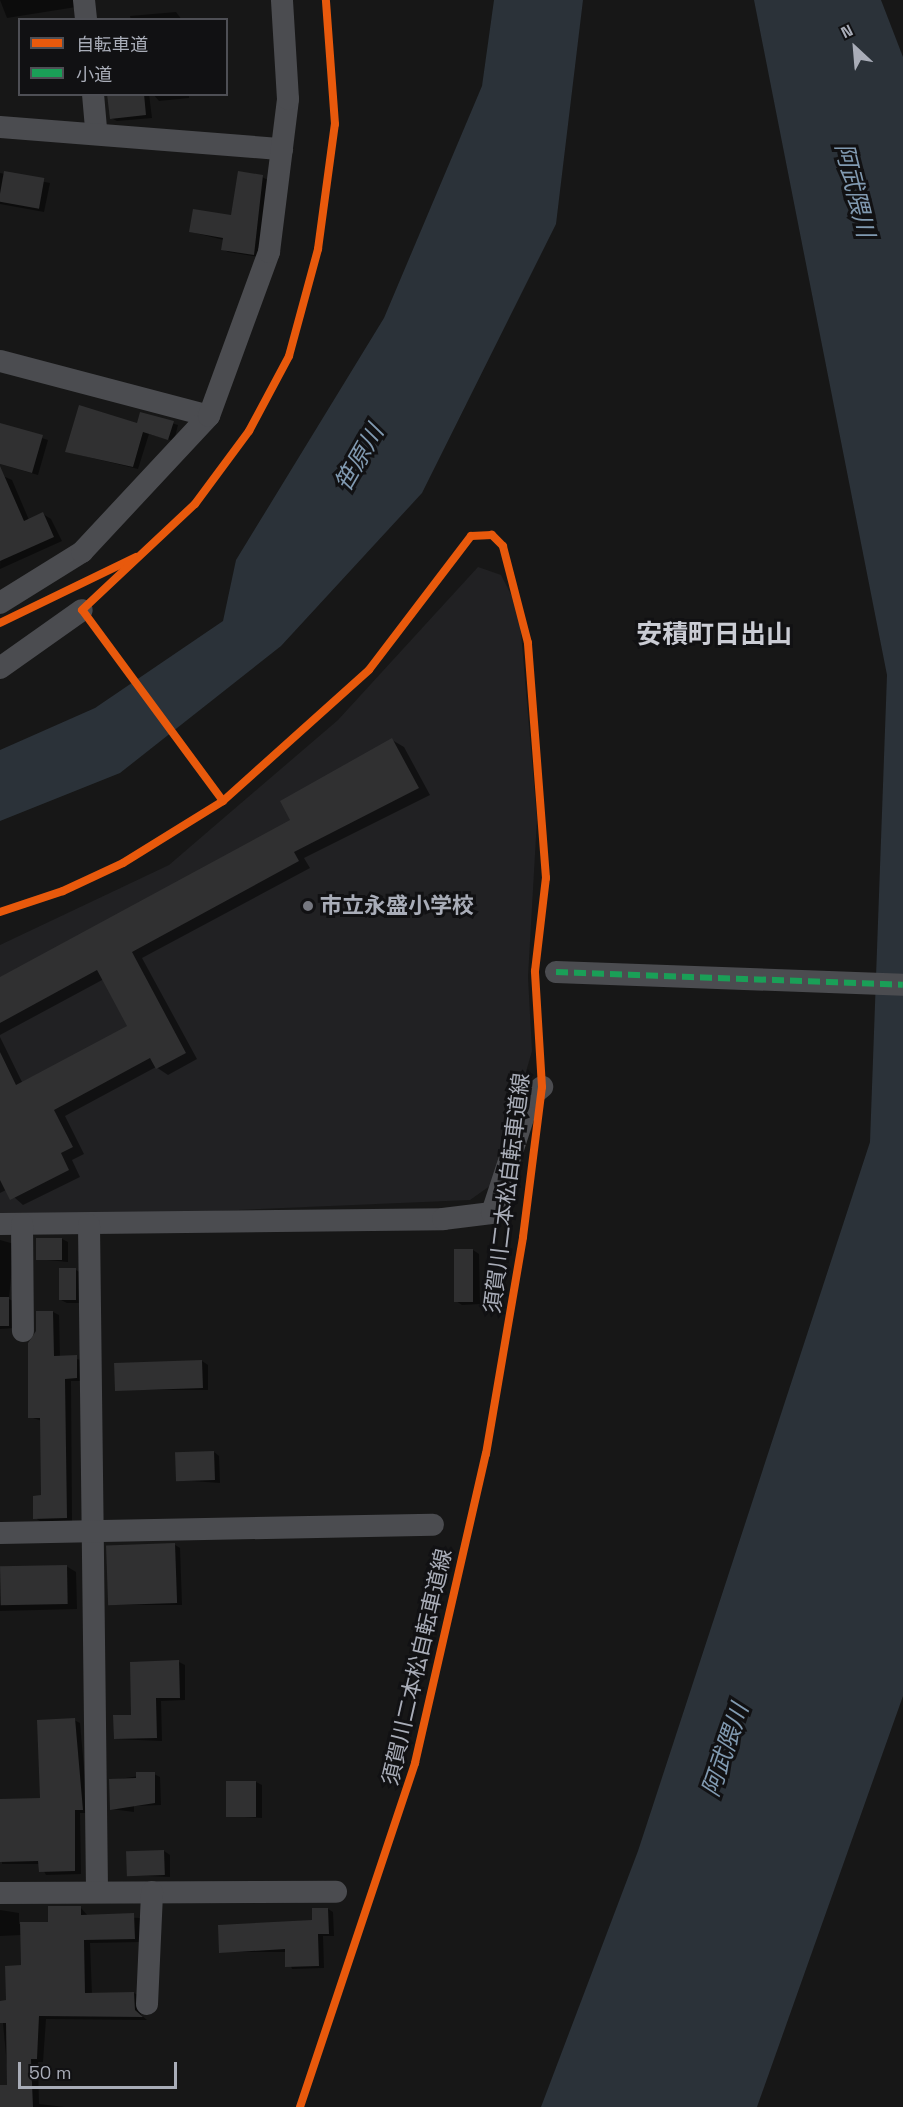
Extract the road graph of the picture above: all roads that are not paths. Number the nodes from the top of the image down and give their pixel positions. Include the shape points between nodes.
1 (84, 0) edge
2 (282, 0) edge
3 (86, 18) edge
4 (93, 96) edge
5 (0, 127) edge
6 (96, 132) junction
7 (282, 149) junction
8 (0, 361) edge
9 (209, 416) junction
10 (0, 603) edge
11 (82, 610) dead end
12 (0, 668) edge
13 (556, 972) dead end
14 (903, 985) edge
15 (542, 1087) dead end
16 (11, 1224) edge
17 (89, 1225) junction
18 (23, 1330) dead end
19 (433, 1525) dead end
20 (93, 1529) junction
21 (0, 1533) edge
22 (97, 1892) junction
23 (152, 1892) junction
24 (336, 1892) dead end
25 (0, 1893) edge
26 (147, 2004) dead end

1 - 3 street
2 - 7 street via 288,99
4 - 6 street
5 - 6 street
6 - 7 street
7 - 9 street via 269,252
8 - 9 street
9 - 10 street via 82,552
11 - 12 street
13 - 14 street
15 - 17 street via 530,1097 492,1212 443,1219
16 - 17 street
16 - 18 street
17 - 20 street
19 - 20 street
20 - 21 street
20 - 22 street
22 - 23 street
22 - 25 street
23 - 24 street
23 - 26 street

